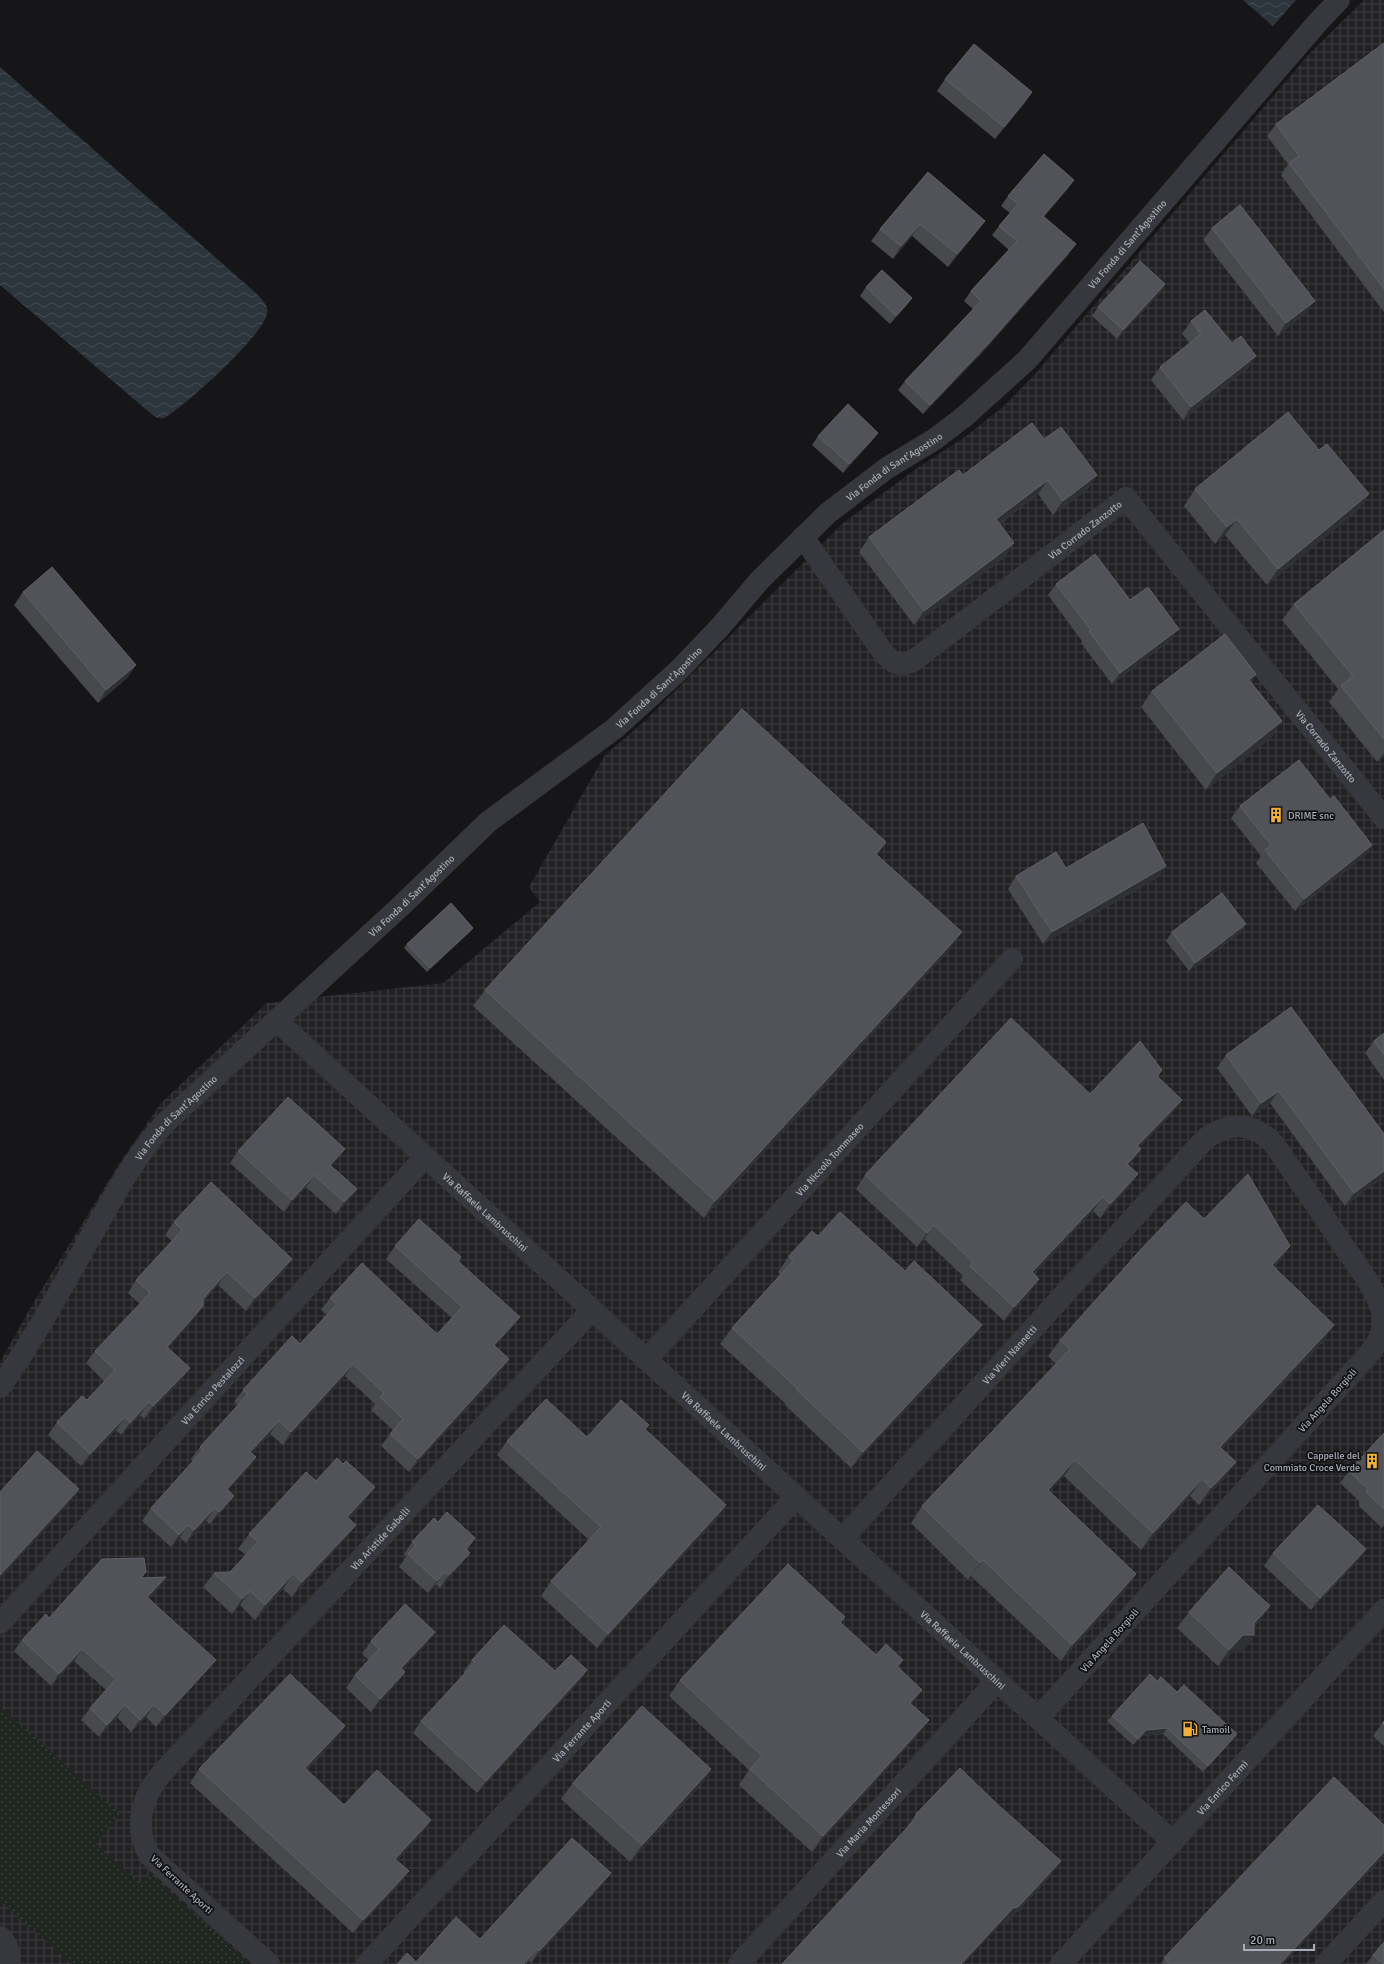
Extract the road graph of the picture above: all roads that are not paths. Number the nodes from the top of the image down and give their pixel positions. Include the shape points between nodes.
1 (1339, 0) edge
2 (803, 537) junction
3 (1384, 818) edge
4 (1012, 959) dead end
5 (276, 1020) junction
6 (425, 1157) junction
7 (1175, 1170) joint
8 (592, 1310) junction
9 (646, 1360) junction
10 (0, 1387) edge
11 (796, 1497) junction
12 (842, 1539) junction
13 (1384, 1610) edge
14 (0, 1623) edge
15 (997, 1681) junction
16 (1038, 1718) junction
17 (168, 1766) joint
18 (1173, 1842) junction
19 (1384, 1901) edge
20 (0, 1937) edge
21 (8, 1964) edge
22 (269, 1964) edge
23 (367, 1964) edge
24 (739, 1964) edge
25 (1061, 1964) edge
26 (1326, 1964) edge

1 - 2 street, Via Fonda di Sant'Agostino via 1027,360 965,416 935,439 857,490
2 - 3 street, Via Corrado Zanzotto via 882,651 894,663 904,665 913,661 1126,498
2 - 5 street, Via Fonda di Sant'Agostino via 672,676 614,728 488,822
4 - 9 street, Via Niccolò Tommaseo
5 - 6 street, Via Raffaele Lambruschini
5 - 10 street, Via Fonda di Sant'Agostino via 150,1140 126,1175 28,1345
6 - 8 street, Via Raffaele Lambruschini
6 - 14 street, Via Enrico Pestalozzi
7 - 12 street, Via Vieri Nannetti
7 - 16 street, Via Angela Borgioli via 1205,1139 1221,1130 1248,1126 1266,1135 1326,1218 1367,1281 1383,1318 1380,1338 1365,1358
8 - 9 street, Via Raffaele Lambruschini
8 - 17 street, Via Aristide Gabelli
9 - 11 street, Via Raffaele Lambruschini
11 - 12 street, Via Raffaele Lambruschini
11 - 23 street, Via Ferrante Aporti
12 - 15 street, Via Raffaele Lambruschini
13 - 18 street, Via Enrico Fermi
15 - 16 street, Via Raffaele Lambruschini
15 - 24 street, Via Maria Montessori
16 - 18 street, Via Raffaele Lambruschini
17 - 22 street, Via Ferrante Aporti via 154,1782 143,1806 140,1822 145,1847 157,1863
18 - 25 street, Via Enrico Fermi
19 - 26 street
20 - 21 street via 9,1948

